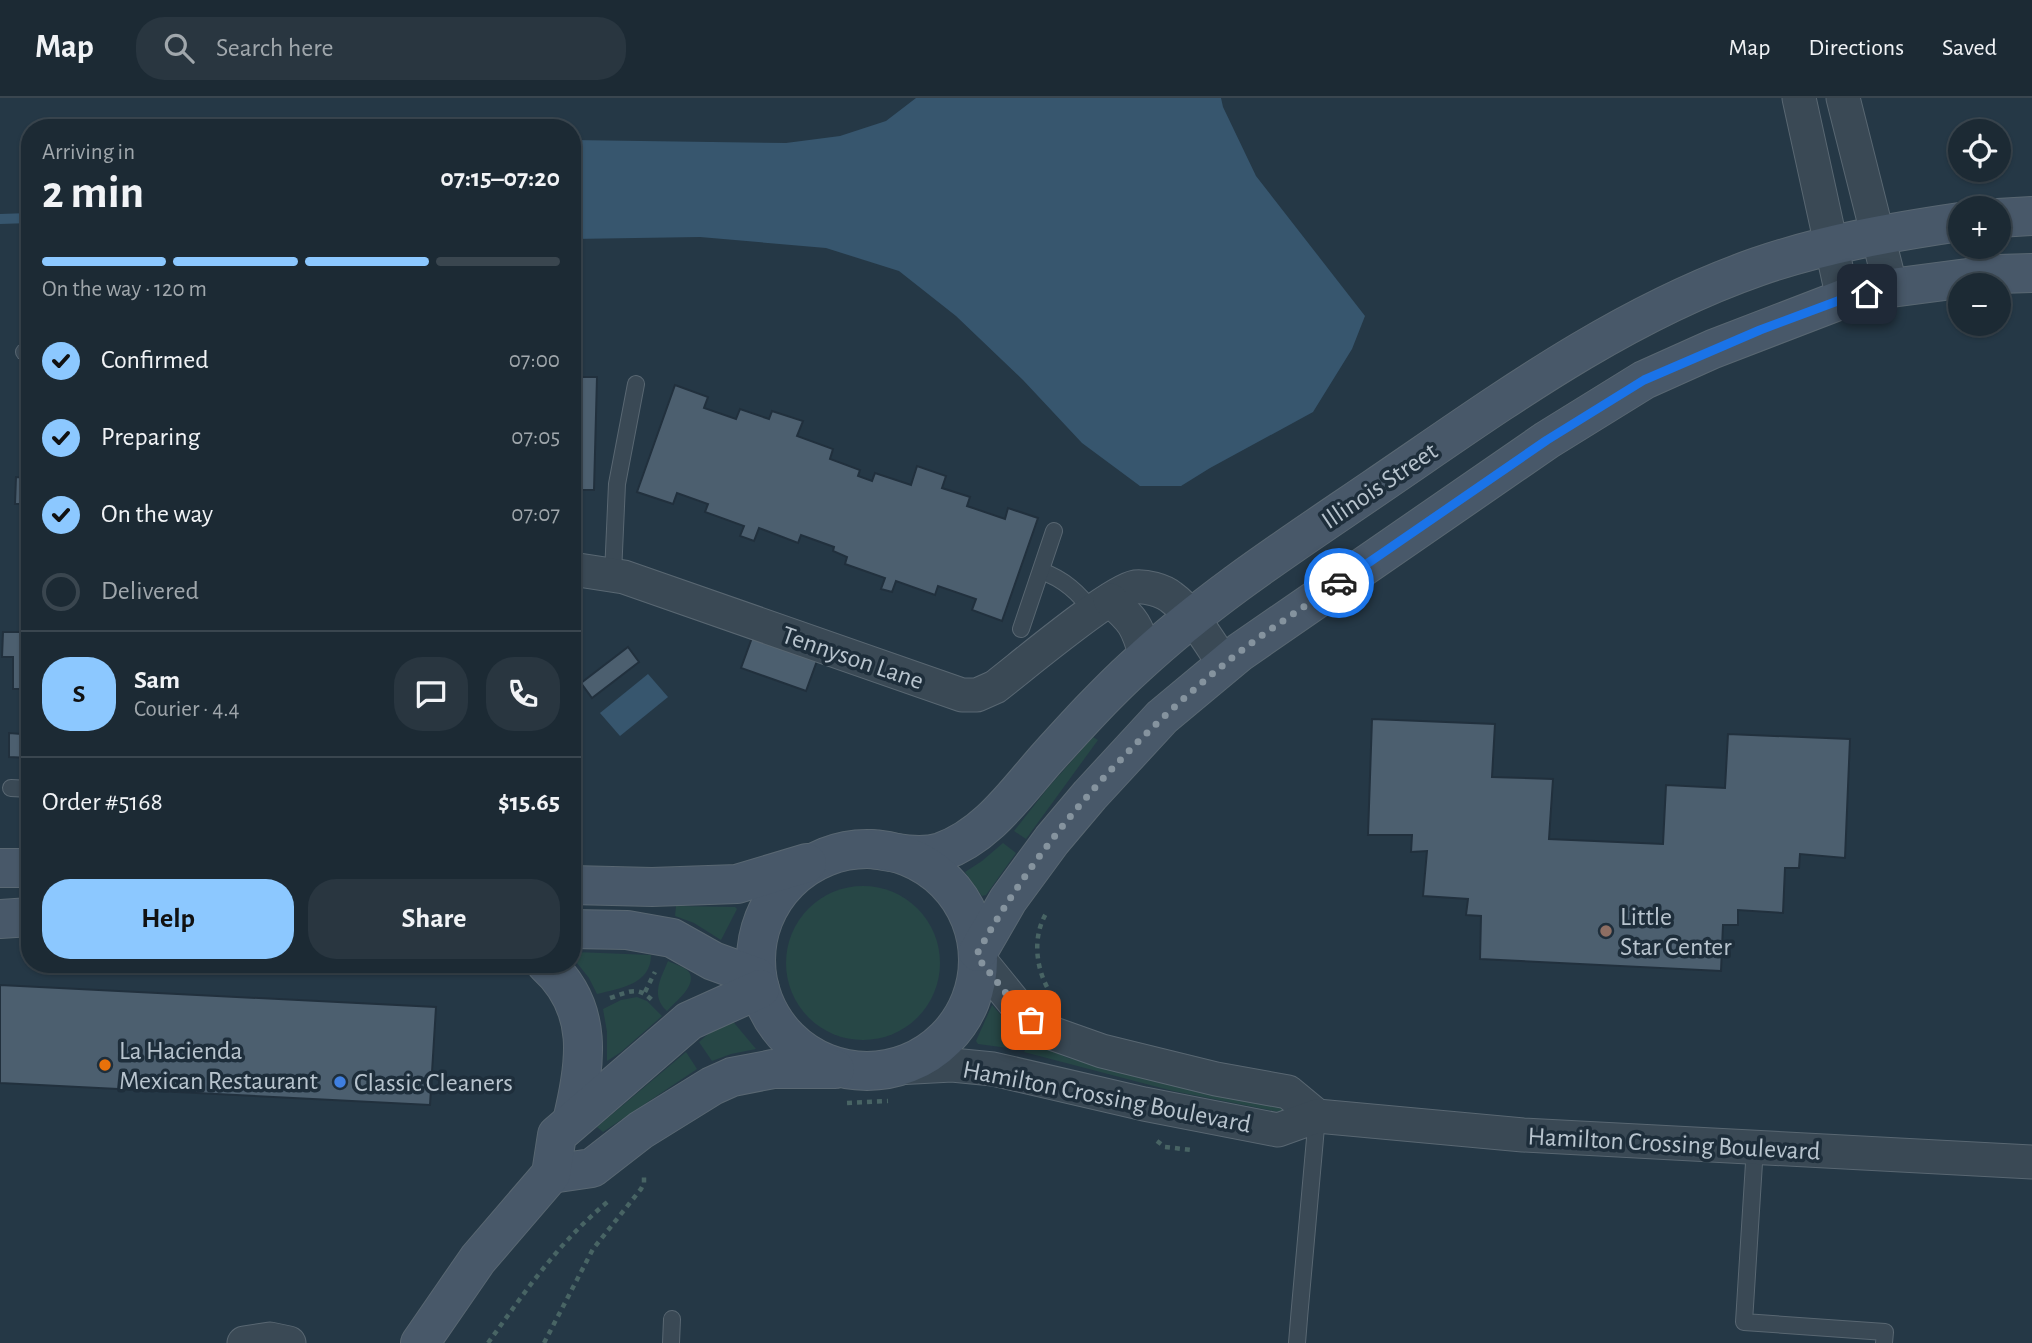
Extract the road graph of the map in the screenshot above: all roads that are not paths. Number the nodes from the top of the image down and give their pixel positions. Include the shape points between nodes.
1 (1799, 98) edge
2 (1843, 98) edge
3 (2032, 216) edge
4 (2011, 217) edge
5 (1948, 224) edge
6 (1878, 235) junction
7 (1831, 246) junction
8 (2032, 273) edge
9 (1891, 288) junction
10 (1843, 299) junction
11 (636, 384) dead end
12 (1054, 531) dead end
13 (581, 570) edge
14 (1041, 571) junction
15 (613, 575) junction
16 (1102, 606) junction
17 (1192, 618) junction
18 (1021, 629) dead end
19 (1146, 656) junction
20 (1224, 664) junction
21 (11, 788) dead end
22 (21, 789) edge
23 (871, 849) junction
24 (822, 858) junction
25 (0, 868) edge
26 (21, 868) edge
27 (581, 885) edge
28 (21, 918) edge
29 (0, 919) edge
30 (581, 929) edge
31 (978, 955) junction
32 (542, 973) edge
33 (759, 983) junction
34 (898, 1084) junction
35 (841, 1085) junction
36 (1317, 1116) junction
37 (572, 1121) junction
38 (1755, 1147) junction
39 (2032, 1162) edge
40 (551, 1174) junction
41 (672, 1319) dead end
42 (244, 1343) edge
43 (289, 1343) edge
44 (420, 1343) edge
45 (671, 1343) edge
46 (1297, 1343) edge
47 (1884, 1343) edge

1 - 7 street
2 - 6 street
3 - 4 street
5 - 6 street, Illinois Street
6 - 7 street, Illinois Street
6 - 9 street
7 - 10 street
7 - 17 street, Illinois Street via 1700,290 1588,346 1283,551
8 - 9 street
9 - 10 street
10 - 20 street via 1644,380 1547,440
11 - 15 lane via 617,484
12 - 14 lane
13 - 15 street, Tennyson Lane
14 - 16 lane
14 - 18 lane
15 - 16 street, Tennyson Lane via 962,695 977,695 995,687
16 - 17 street, Tennyson Lane via 1127,590 1144,587 1171,597
16 - 19 street via 1135,624
17 - 19 street, Illinois Street
17 - 20 street, Tennyson Lane
19 - 23 street, Illinois Street via 1005,807 973,835 938,853
20 - 31 street via 1163,717 1052,840 1009,900
21 - 22 lane
23 - 24 street
23 - 31 street via 905,856 935,872 952,888 965,908
24 - 27 street via 737,884
24 - 33 street via 801,871 768,909 756,955
25 - 26 street
28 - 29 street
30 - 33 street via 627,930 672,938
31 - 34 street via 975,987 955,1027 935,1048 910,1063
31 - 36 street, Hamilton Crossing Boulevard via 1021,1012 1060,1037 1203,1076 1288,1092
32 - 37 street via 562,982 578,1009 584,1039
33 - 35 street via 772,1018 788,1038 820,1061
33 - 37 street via 688,1021
34 - 35 street via 870,1071
34 - 36 street, Hamilton Crossing Boulevard via 952,1065 993,1069 1278,1130
35 - 40 street via 773,1069 732,1077 641,1130 592,1168
36 - 38 street, Hamilton Crossing Boulevard via 1523,1135
36 - 46 lane
37 - 40 street via 556,1135
38 - 39 street, Hamilton Crossing Boulevard
38 - 47 lane via 1744,1322 1885,1332
40 - 44 street via 492,1241
41 - 45 lane
42 - 43 street via 270,1339

